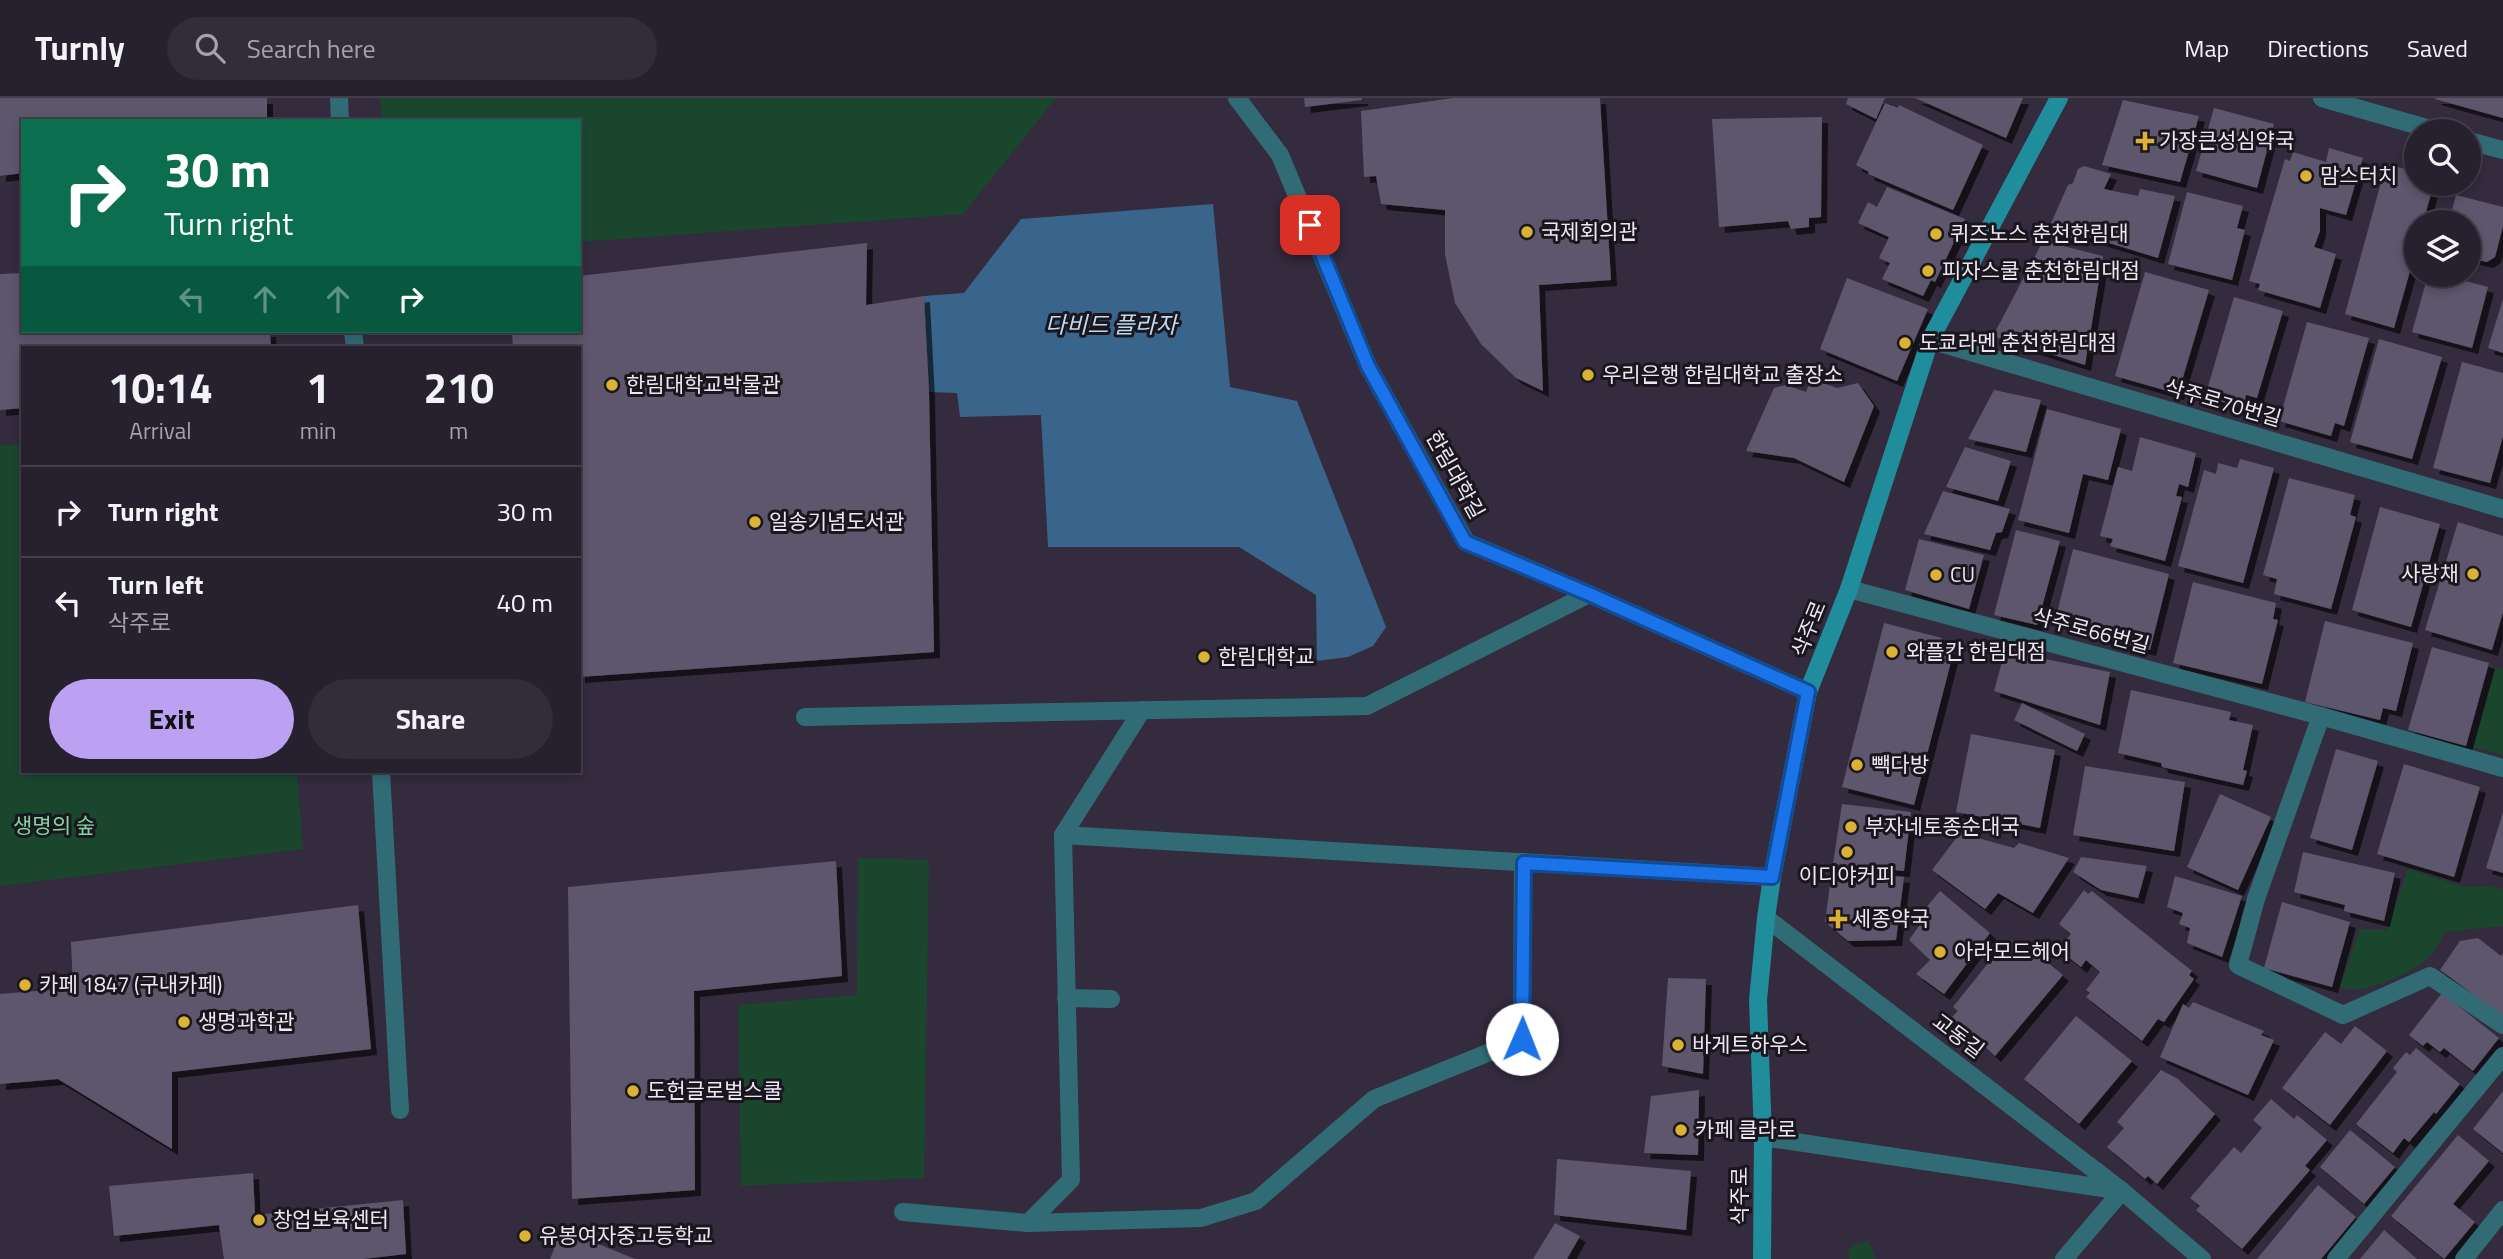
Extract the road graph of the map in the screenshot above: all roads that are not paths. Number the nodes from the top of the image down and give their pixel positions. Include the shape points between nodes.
1 (339, 98) edge
2 (1237, 98) edge
3 (2059, 98) edge
4 (2322, 98) edge
5 (340, 119) edge
6 (2404, 122) edge
7 (2481, 144) edge
8 (2503, 150) edge
9 (1930, 340) junction
10 (2503, 509) edge
11 (1849, 589) junction
12 (1589, 594) junction
13 (1808, 692) junction
14 (1142, 710) junction
15 (2321, 716) junction
16 (805, 717) dead end
17 (2503, 768) edge
18 (381, 773) edge
19 (1063, 835) junction
20 (1524, 863) junction
21 (1772, 877) junction
22 (1766, 918) junction
23 (1066, 998) junction
24 (1111, 999) dead end
25 (2503, 1026) edge
26 (2503, 1056) edge
27 (400, 1110) dead end
28 (1763, 1137) junction
29 (2122, 1191) junction
30 (2503, 1210) edge
31 (903, 1212) dead end
32 (1028, 1223) junction
33 (1762, 1259) edge
34 (2064, 1259) edge
35 (2202, 1259) edge
36 (2336, 1259) edge
37 (2464, 1259) edge

1 - 5 street
2 - 12 street, 한림대학길 via 1280,155 1368,366 1465,542
3 - 9 street, 삭주로
4 - 6 street
7 - 8 street
9 - 10 street, 삭주로70번길
9 - 11 street, 삭주로
11 - 13 street, 삭주로
11 - 15 street, 삭주로66번길
12 - 13 street, 한림대학길
12 - 14 street via 1367,706
13 - 21 street, 삭주로
14 - 16 street
14 - 19 street
15 - 17 street, 삭주로66번길
15 - 25 street via 2256,899 2238,965 2343,1015 2430,976
18 - 27 street
19 - 20 street
19 - 23 street
20 - 21 street
20 - 32 street via 1522,1039 1374,1099 1256,1201 1201,1218
21 - 22 street, 삭주로
22 - 28 street, 삭주로 via 1758,1000
22 - 29 street, 교동길
23 - 24 street
23 - 32 street via 1070,1180
26 - 36 street
28 - 29 street
28 - 33 street, 삭주로
29 - 34 street
29 - 35 street, 교동길
30 - 37 street
31 - 32 street

